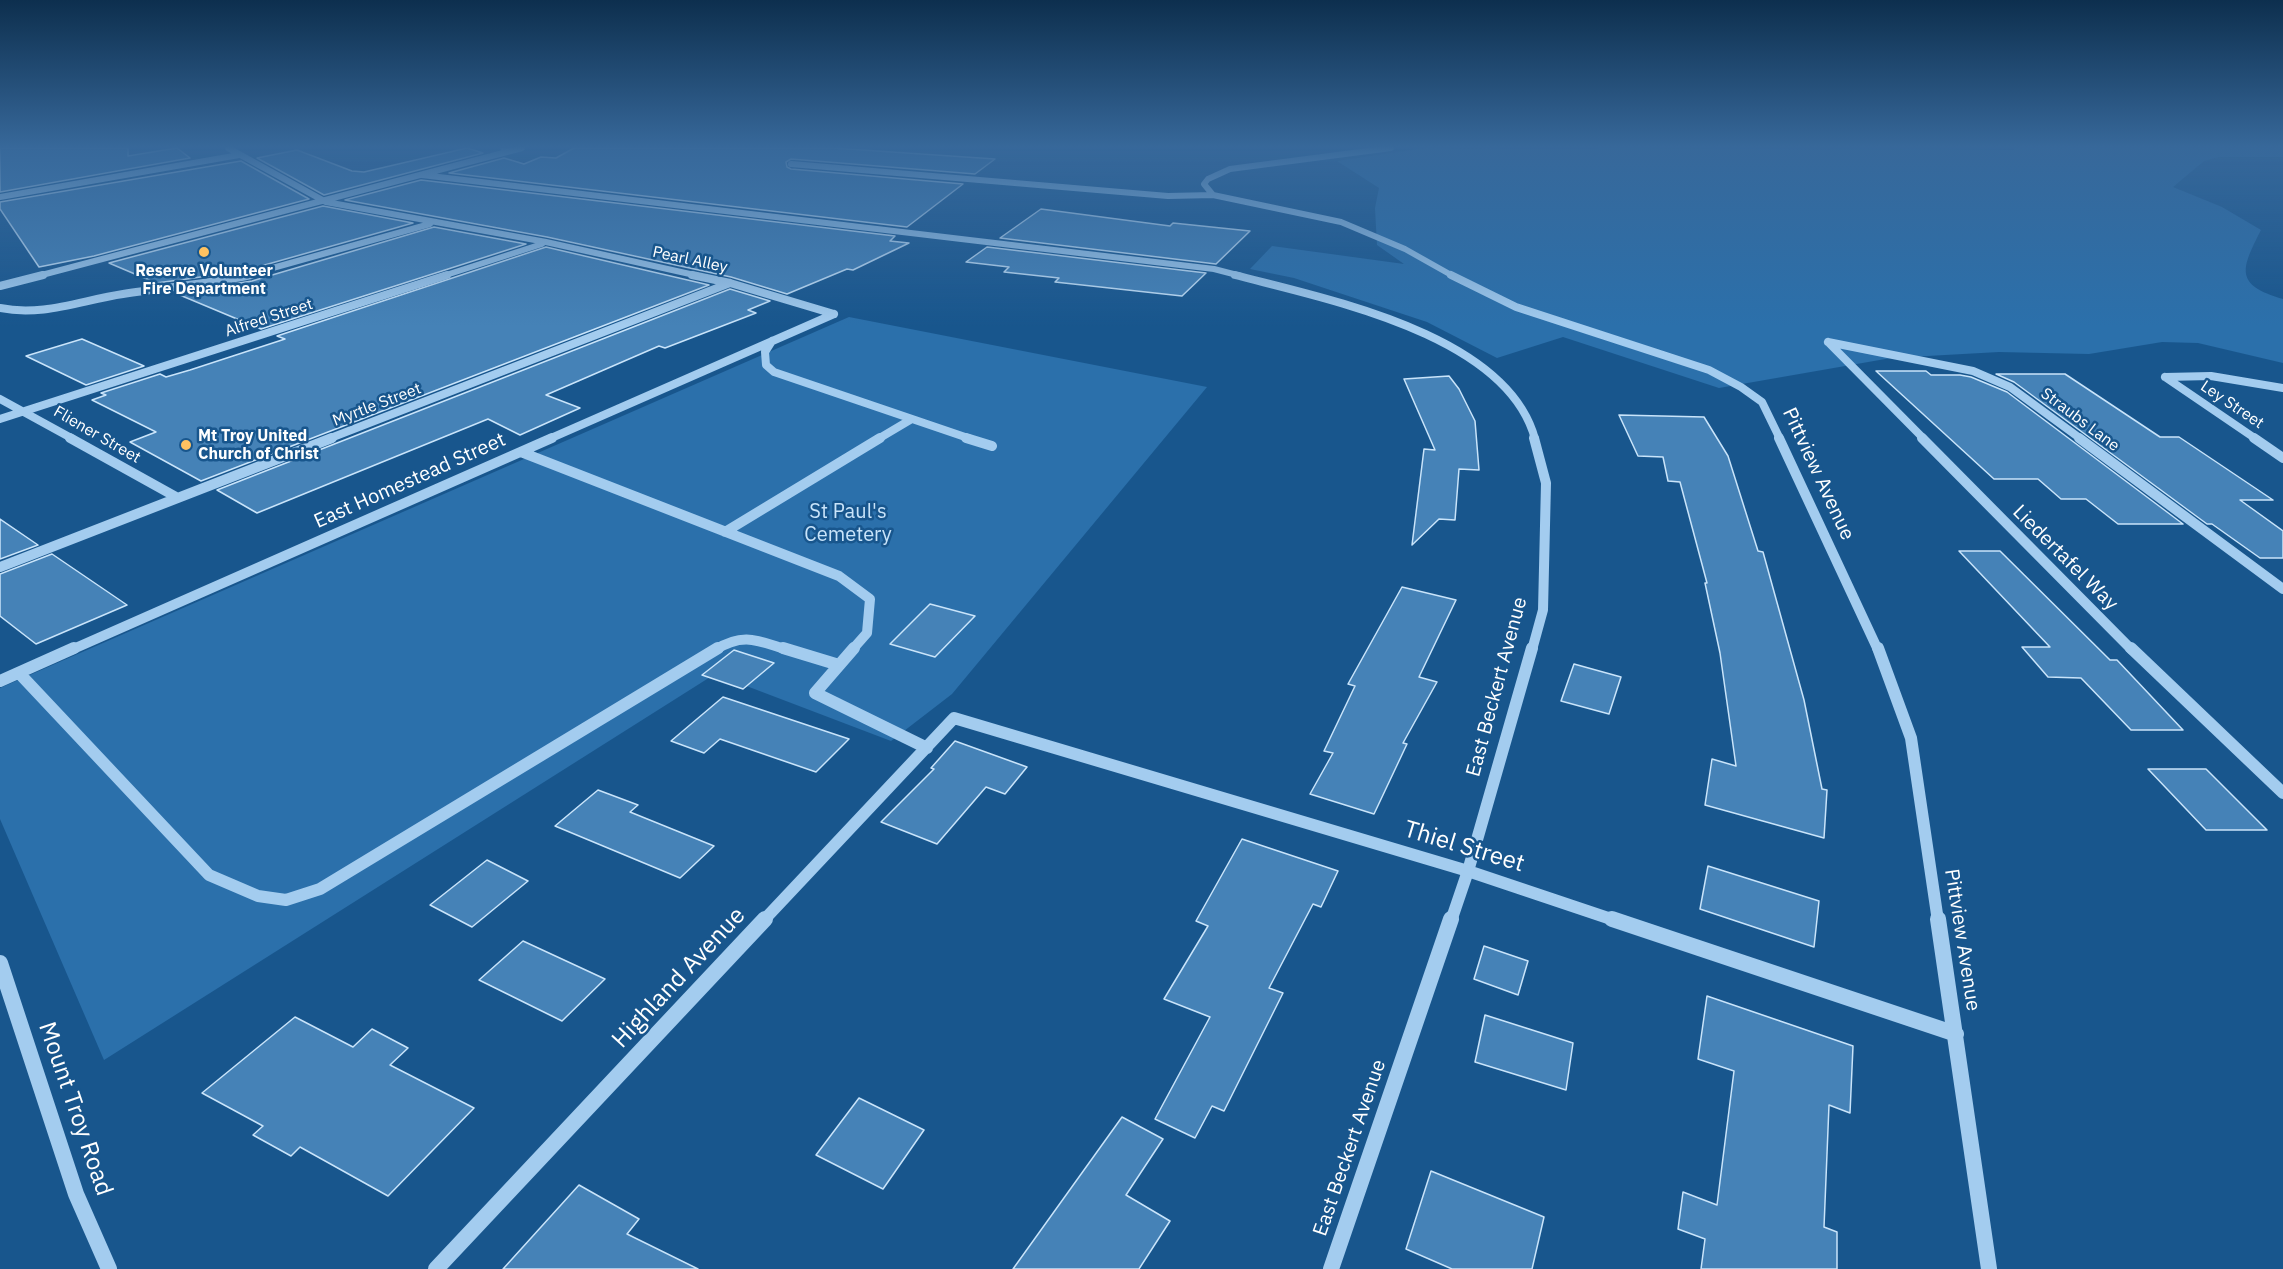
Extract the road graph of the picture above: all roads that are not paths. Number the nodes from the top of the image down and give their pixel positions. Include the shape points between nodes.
1 (306, 207) edge
2 (353, 207) edge
3 (693, 207) edge
4 (1271, 207) edge
5 (434, 223) junction
6 (546, 242) junction
7 (730, 283) junction
8 (0, 286) edge
9 (0, 308) edge
10 (834, 314) joint
11 (772, 341) junction
12 (1828, 342) joint
13 (2283, 388) edge
14 (0, 399) edge
15 (24, 411) junction
16 (0, 419) edge
17 (910, 420) junction
18 (992, 446) dead end
19 (521, 452) junction
20 (2283, 458) edge
21 (178, 498) junction
22 (725, 532) junction
23 (0, 567) edge
24 (2283, 589) edge
25 (839, 665) junction
26 (19, 673) junction
27 (0, 681) edge
28 (954, 718) joint
29 (927, 748) junction
30 (2283, 793) edge
31 (1468, 871) junction
32 (0, 963) edge
33 (1956, 1034) junction
34 (109, 1269) edge
35 (436, 1269) edge
36 (1331, 1269) edge
37 (1989, 1269) edge

1 - 8 street
2 - 5 street, Pearl Alley
3 - 31 street, East Beckert Avenue via 1214,269 1401,323 1476,363 1511,393 1530,422 1546,495 1543,610
4 - 33 street, Pittview Avenue via 1341,222 1405,249 1516,307 1709,370 1762,402 1876,643 1911,738
5 - 6 street, Pearl Alley
5 - 9 street via 224,280 30,311
6 - 7 street, Pearl Alley
6 - 15 street, Alfred Street
7 - 10 street, Pearl Alley
7 - 21 street, Myrtle Street
10 - 11 street, East Homestead Street
11 - 17 street via 764,359 774,372
11 - 19 street, East Homestead Street
12 - 24 street, Straubs Lane via 1973,371 2010,387
12 - 30 street, Liedertafel Way via 2099,618
13 - 20 street, Ley Street via 2211,376 2165,377
14 - 15 street, Fliener Street
15 - 16 street, Alfred Street
15 - 21 street, Fliener Street
17 - 18 street
17 - 22 street
19 - 22 street
19 - 26 street, East Homestead Street
21 - 23 street, Myrtle Street
22 - 25 street via 839,576 870,599 867,633
25 - 26 street via 748,638 725,644 320,889 286,900 258,896 209,875
25 - 29 street via 815,693
26 - 27 street, East Homestead Street
28 - 29 street, Highland Avenue
28 - 31 street, Thiel Street
29 - 35 street, Highland Avenue
31 - 33 street, Thiel Street
31 - 36 street, East Beckert Avenue
32 - 34 street, Mount Troy Road via 76,1194
33 - 37 street, Pittview Avenue

